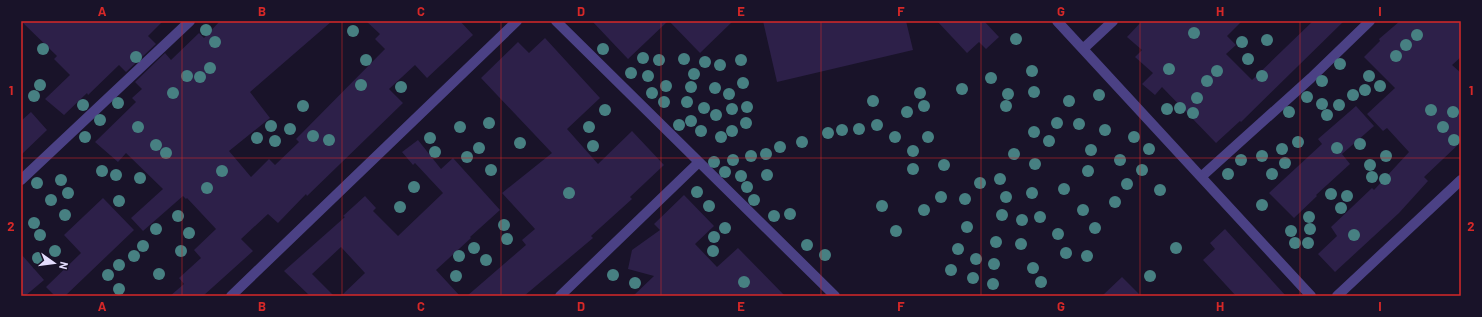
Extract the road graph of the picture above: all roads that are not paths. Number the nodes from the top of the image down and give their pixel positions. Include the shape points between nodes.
1 (190, 21) edge
2 (517, 21) edge
3 (556, 21) edge
4 (1057, 21) edge
5 (1113, 21) edge
6 (1370, 21) edge
7 (1083, 49) junction
8 (699, 162) junction
9 (1201, 178) junction
10 (21, 180) edge
11 (1461, 180) edge
12 (829, 294) edge
13 (231, 296) edge
14 (560, 296) edge
15 (1311, 296) edge
16 (1337, 296) edge

1 - 10 street
2 - 13 street
3 - 8 street
4 - 7 street
5 - 7 street
6 - 9 street
7 - 9 street
8 - 12 street
8 - 14 street
9 - 15 street
11 - 16 street

